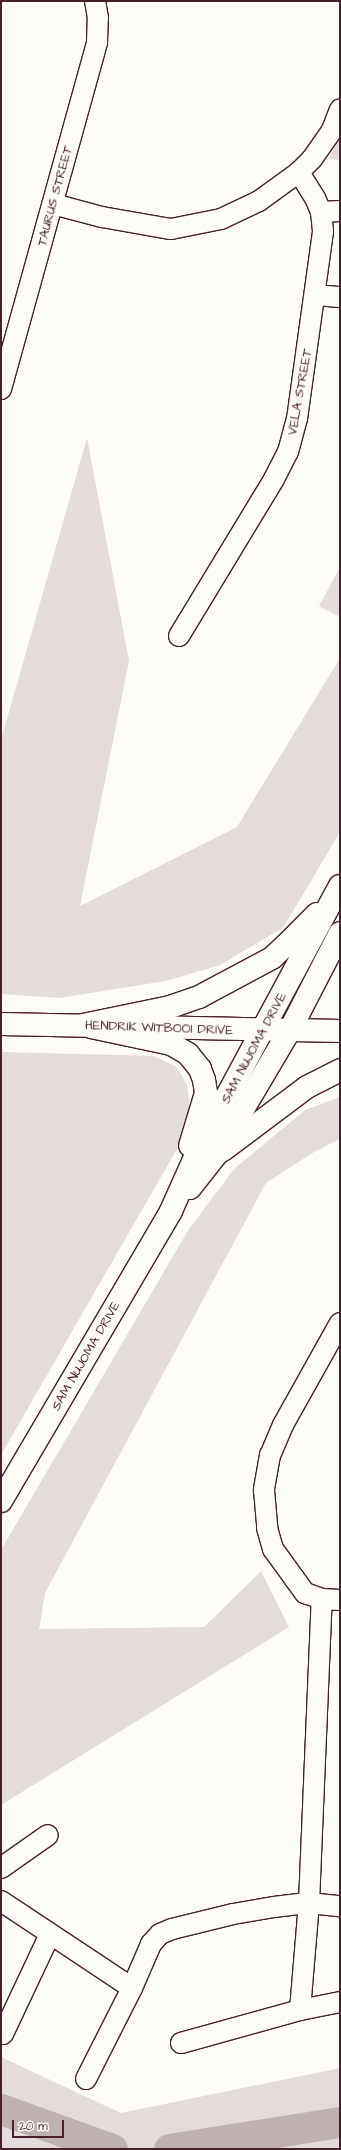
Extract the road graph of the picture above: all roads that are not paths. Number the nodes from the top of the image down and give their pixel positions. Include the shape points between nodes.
1 (95, 1) edge
2 (340, 109) edge
3 (299, 172) junction
4 (53, 204) junction
5 (340, 211) edge
6 (320, 212) junction
7 (316, 295) junction
8 (340, 297) edge
9 (1, 389) edge
10 (179, 636) dead end
11 (339, 888) edge
12 (340, 933) edge
13 (1, 1024) edge
14 (83, 1025) junction
15 (263, 1030) junction
16 (290, 1030) junction
17 (340, 1031) edge
18 (340, 1070) edge
19 (216, 1155) junction
20 (171, 1211) junction
21 (340, 1323) edge
22 (1, 1500) edge
23 (331, 1599) edge
24 (48, 1835) dead end
25 (1, 1868) edge
26 (1, 1901) edge
27 (308, 1903) junction
28 (340, 1906) edge
29 (50, 1934) junction
30 (132, 1988) junction
31 (340, 2002) edge
32 (300, 2010) junction
33 (3, 2034) dead end
34 (181, 2043) dead end
35 (86, 2079) dead end

1 - 4 street, TAURUS STREET via 98,18 97,42
2 - 3 street via 332,130 312,159
3 - 4 street via 259,201 221,220 171,229 102,217
3 - 6 street, VELA STREET via 315,198
4 - 9 street, TAURUS STREET
5 - 6 street
6 - 7 street, VELA STREET via 323,231
7 - 8 street
7 - 10 street, VELA STREET via 297,419 288,452
11 - 14 main road via 286,946 272,958 246,972 199,997 170,1007
11 - 15 main road, SAM NUJOMA DRIVE
12 - 16 main road, SAM NUJOMA DRIVE
13 - 14 main road, HENDRIK WITBOOI DRIVE
14 - 15 main road, HENDRIK WITBOOI DRIVE
14 - 20 main road via 171,1044 188,1054 200,1068 206,1093
15 - 16 main road, HENDRIK WITBOOI DRIVE
15 - 20 main road, SAM NUJOMA DRIVE via 201,1144
16 - 17 main road, HENDRIK WITBOOI DRIVE
16 - 19 main road, SAM NUJOMA DRIVE
18 - 19 main road via 307,1087
19 - 20 main road, SAM NUJOMA DRIVE
20 - 22 main road, SAM NUJOMA DRIVE
21 - 23 street via 280,1431 270,1454 264,1490 267,1528 273,1549 305,1593
23 - 27 street
24 - 25 street
26 - 29 street
27 - 28 street
27 - 30 street via 274,1906 234,1914 160,1934 151,1944
27 - 32 street
29 - 30 street
29 - 33 street
30 - 35 street
31 - 32 street
32 - 34 street

